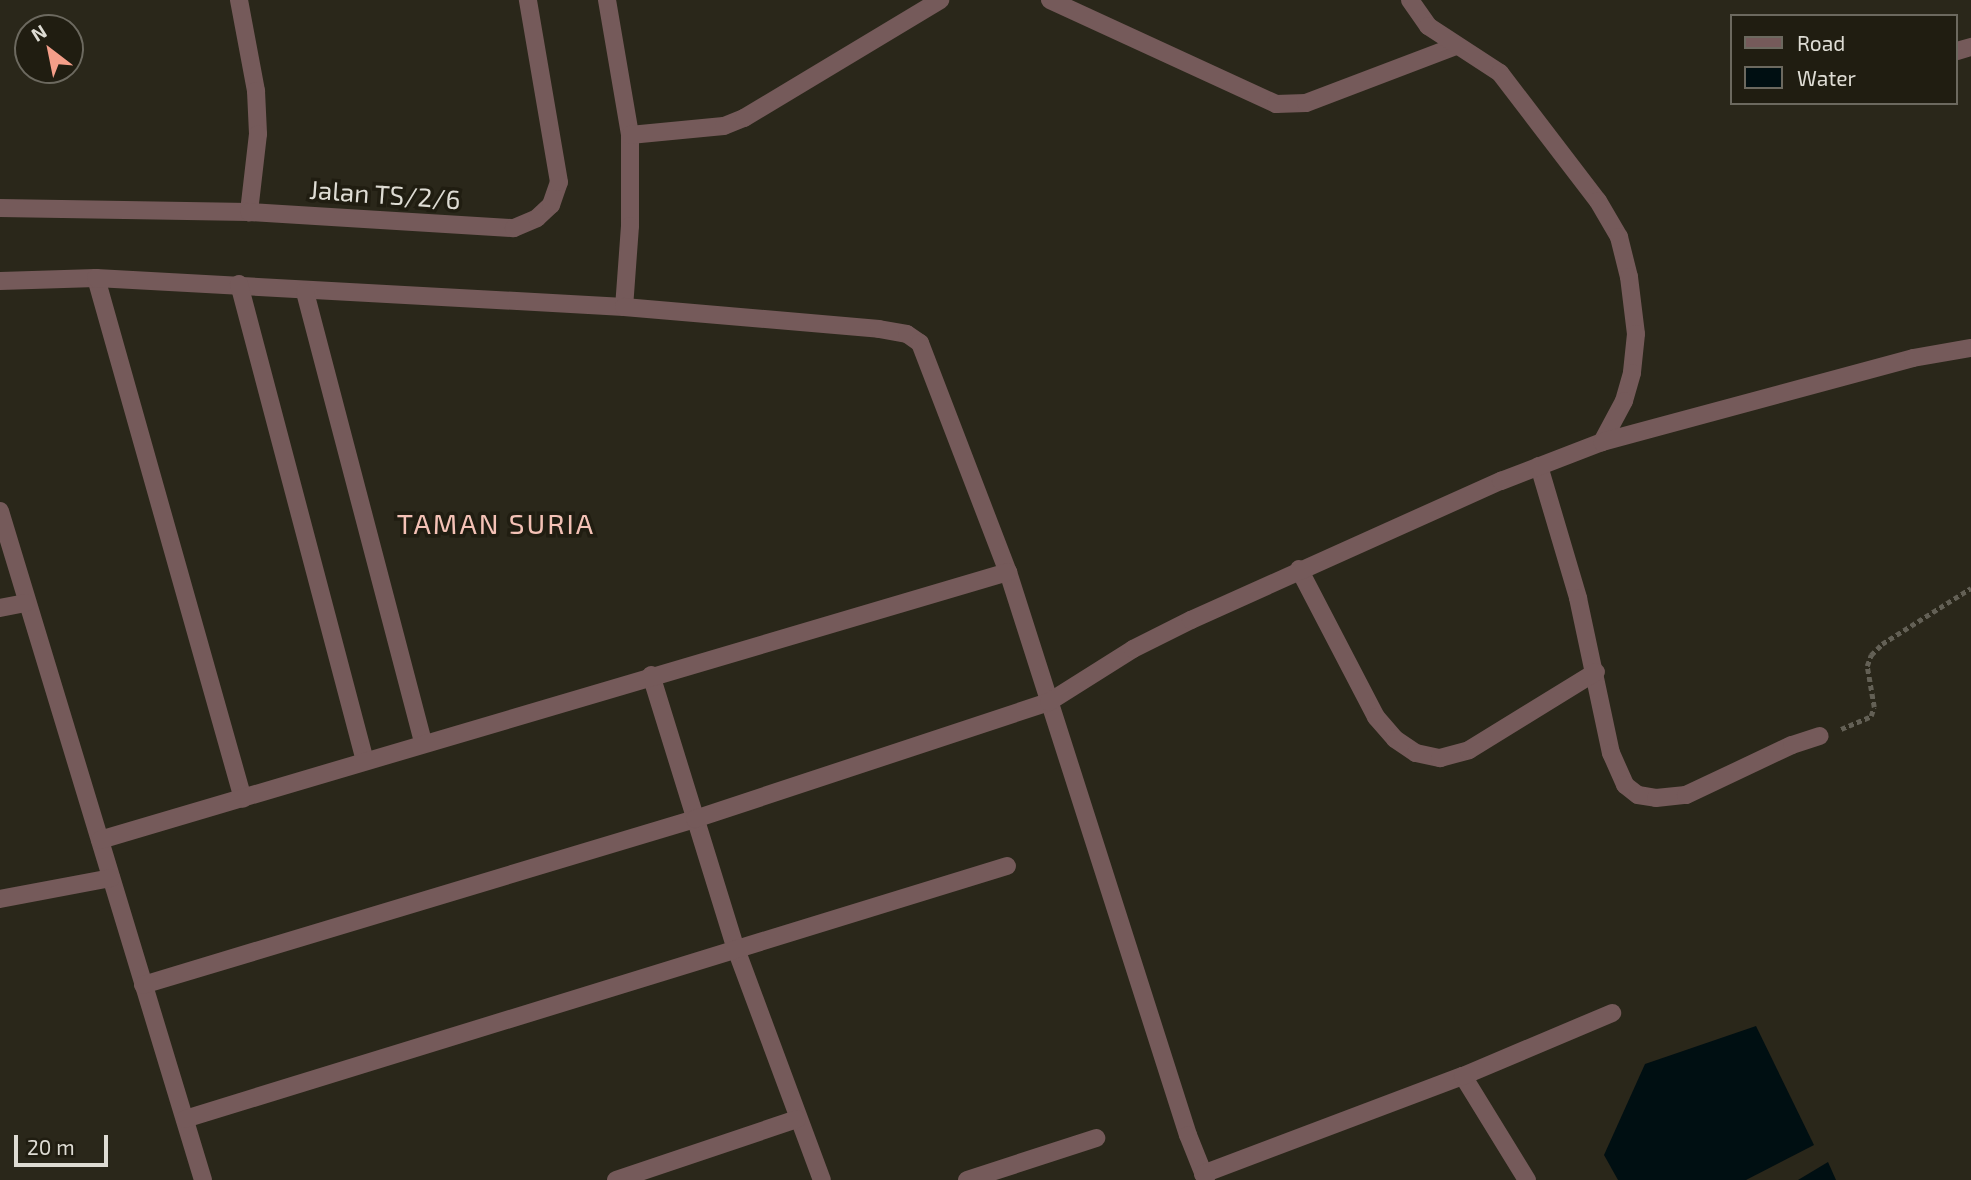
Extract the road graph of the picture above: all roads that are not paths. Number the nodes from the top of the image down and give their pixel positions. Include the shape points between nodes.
1 (239, 0) edge
2 (528, 0) edge
3 (607, 0) edge
4 (940, 0) edge
5 (1050, 0) edge
6 (1409, 0) edge
7 (1456, 46) junction
8 (630, 135) junction
9 (0, 208) edge
10 (249, 212) junction
11 (96, 278) junction
12 (0, 281) edge
13 (239, 284) junction
14 (305, 292) junction
15 (624, 307) junction
16 (1971, 348) edge
17 (1602, 442) junction
18 (1539, 466) junction
19 (0, 511) edge
20 (1299, 569) junction
21 (1008, 572) junction
22 (26, 603) junction
23 (0, 608) edge
24 (1596, 673) junction
25 (651, 675) junction
26 (1048, 702) junction
27 (1820, 736) road end
28 (424, 744) junction
29 (365, 760) junction
30 (243, 799) junction
31 (695, 818) junction
32 (100, 840) junction
33 (1007, 866) dead end
34 (111, 878) junction
35 (0, 899) edge
36 (736, 949) junction
37 (143, 985) junction
38 (1612, 1013) dead end
39 (1463, 1076) junction
40 (185, 1119) junction
41 (797, 1119) junction
42 (1096, 1138) dead end
43 (1205, 1177) edge
44 (203, 1180) edge
45 (616, 1180) edge
46 (822, 1180) edge
47 (967, 1180) edge
48 (1527, 1180) edge

1 - 10 street via 256,92 258,134
2 - 10 street, Jalan TS/2/6 via 559,182 551,205 537,218 514,228
3 - 8 street
4 - 8 street via 724,127
5 - 7 street via 1276,104 1306,103
6 - 7 street via 1428,26
7 - 17 street via 1500,74 1598,201 1619,237 1636,334 1627,391
8 - 15 street
9 - 10 street, Jalan TS/2/6
11 - 12 street
11 - 13 street
11 - 30 street
13 - 14 street
13 - 29 street
14 - 15 street
14 - 28 street
15 - 21 street via 907,334 920,343 929,361
16 - 17 street via 1913,358
17 - 18 street
18 - 20 street
18 - 24 street
19 - 22 street
20 - 24 street via 1376,717 1395,739 1416,753 1440,758 1469,750
20 - 26 street via 1133,649
21 - 25 street
21 - 26 street
22 - 23 street
22 - 32 street
24 - 27 street via 1611,753 1625,785 1637,795 1686,795
25 - 28 street
25 - 31 street
26 - 31 street
26 - 43 street
28 - 29 street
29 - 30 street
30 - 32 street
31 - 36 street
31 - 37 street
32 - 34 street
33 - 36 street
34 - 35 street
34 - 37 street
36 - 40 street
36 - 41 street
37 - 40 street
38 - 39 street
39 - 43 street
39 - 48 street
40 - 44 street
41 - 45 street
41 - 46 street
42 - 47 street

